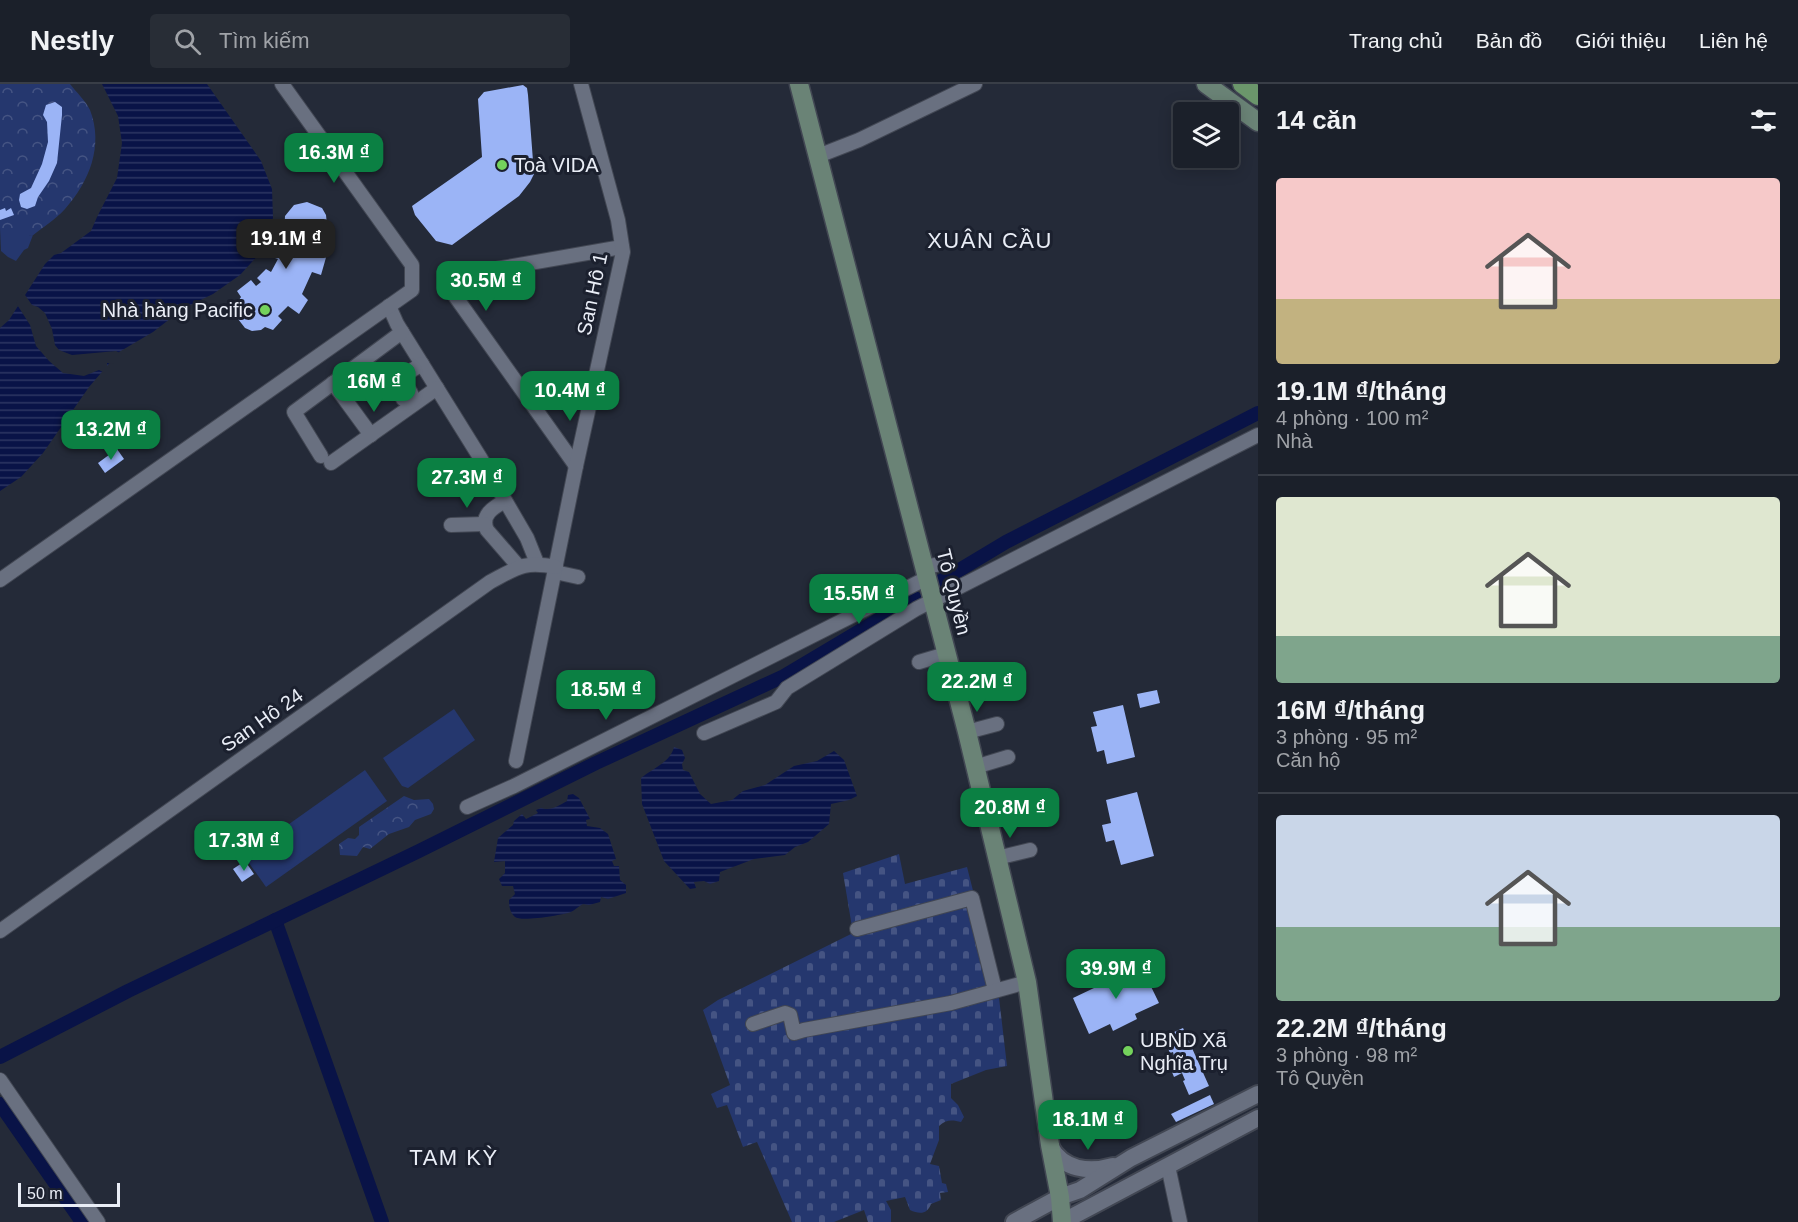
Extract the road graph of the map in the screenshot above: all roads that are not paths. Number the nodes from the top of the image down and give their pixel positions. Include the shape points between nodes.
1 (282, 84) edge
2 (581, 84) edge
3 (800, 84) edge
4 (975, 84) edge
5 (1206, 84) edge
6 (1242, 84) edge
7 (1258, 96) edge
8 (1258, 122) edge
9 (818, 156) junction
10 (622, 247) junction
11 (389, 306) junction
12 (402, 332) junction
13 (422, 364) junction
14 (333, 383) junction
15 (436, 388) junction
16 (403, 399) dead end
17 (371, 435) junction
18 (1258, 435) edge
19 (576, 466) junction
20 (505, 501) junction
21 (484, 524) junction
22 (451, 525) dead end
23 (537, 563) junction
24 (519, 567) junction
25 (556, 569) junction
26 (931, 570) junction
27 (578, 577) dead end
28 (0, 580) edge
29 (933, 601) junction
30 (946, 654) junction
31 (919, 662) dead end
32 (997, 724) dead end
33 (967, 732) junction
34 (704, 733) dead end
35 (1008, 757) dead end
36 (516, 761) dead end
37 (975, 766) junction
38 (466, 807) dead end
39 (1030, 850) dead end
40 (997, 858) junction
41 (856, 929) dead end
42 (0, 930) edge
43 (1027, 982) junction
44 (995, 990) junction
45 (753, 1024) dead end
46 (0, 1080) edge
47 (1258, 1094) edge
48 (1258, 1118) edge
49 (1050, 1145) junction
50 (1157, 1145) junction
51 (1123, 1163) junction
52 (1168, 1166) junction
53 (1060, 1197) junction
54 (98, 1222) edge
55 (1014, 1222) edge
56 (1062, 1222) edge
57 (1180, 1222) edge

1 - 11 street via 412,265 412,290
2 - 10 street, San Hô 1
3 - 9 main road, Tô Quyền
4 - 9 street
5 - 8 main road
6 - 7 main road
9 - 26 main road, Tô Quyền
10 - 19 street, San Hô 1
10 - 19 street via 467,274 455,296
11 - 12 street
11 - 28 street
12 - 13 street
12 - 14 street
13 - 15 street
13 - 16 street via 401,377 411,393
14 - 17 street
14 - 17 street via 294,412 326,460
15 - 17 street
15 - 20 street
18 - 29 street
19 - 25 street, San Hô 1
20 - 21 street via 492,508
20 - 23 street
21 - 22 street
21 - 24 street
23 - 24 street, San Hô 24
23 - 25 street, San Hô 24
24 - 42 street, San Hô 24 via 490,582
25 - 27 street, San Hô 24
25 - 36 street, San Hô 1
26 - 29 main road, Tô Quyền
26 - 38 street via 514,786
29 - 30 main road, Tô Quyền
29 - 34 street via 787,688 776,702
30 - 31 street
30 - 33 main road, Tô Quyền
32 - 33 street
33 - 37 main road, Tô Quyền
35 - 37 street
37 - 40 main road, Tô Quyền
39 - 40 street
40 - 43 main road, Tô Quyền
41 - 44 street via 972,898
43 - 44 street
43 - 49 main road, Tô Quyền
44 - 45 street via 951,1003 794,1034 790,1015 784,1013
46 - 54 street
47 - 50 street
48 - 52 street
49 - 51 street via 1063,1162 1081,1169
49 - 53 main road, Tô Quyền
50 - 51 street
50 - 52 street
51 - 53 street via 1080,1190
52 - 56 street
52 - 57 street
53 - 55 street
53 - 56 main road, Tô Quyền

